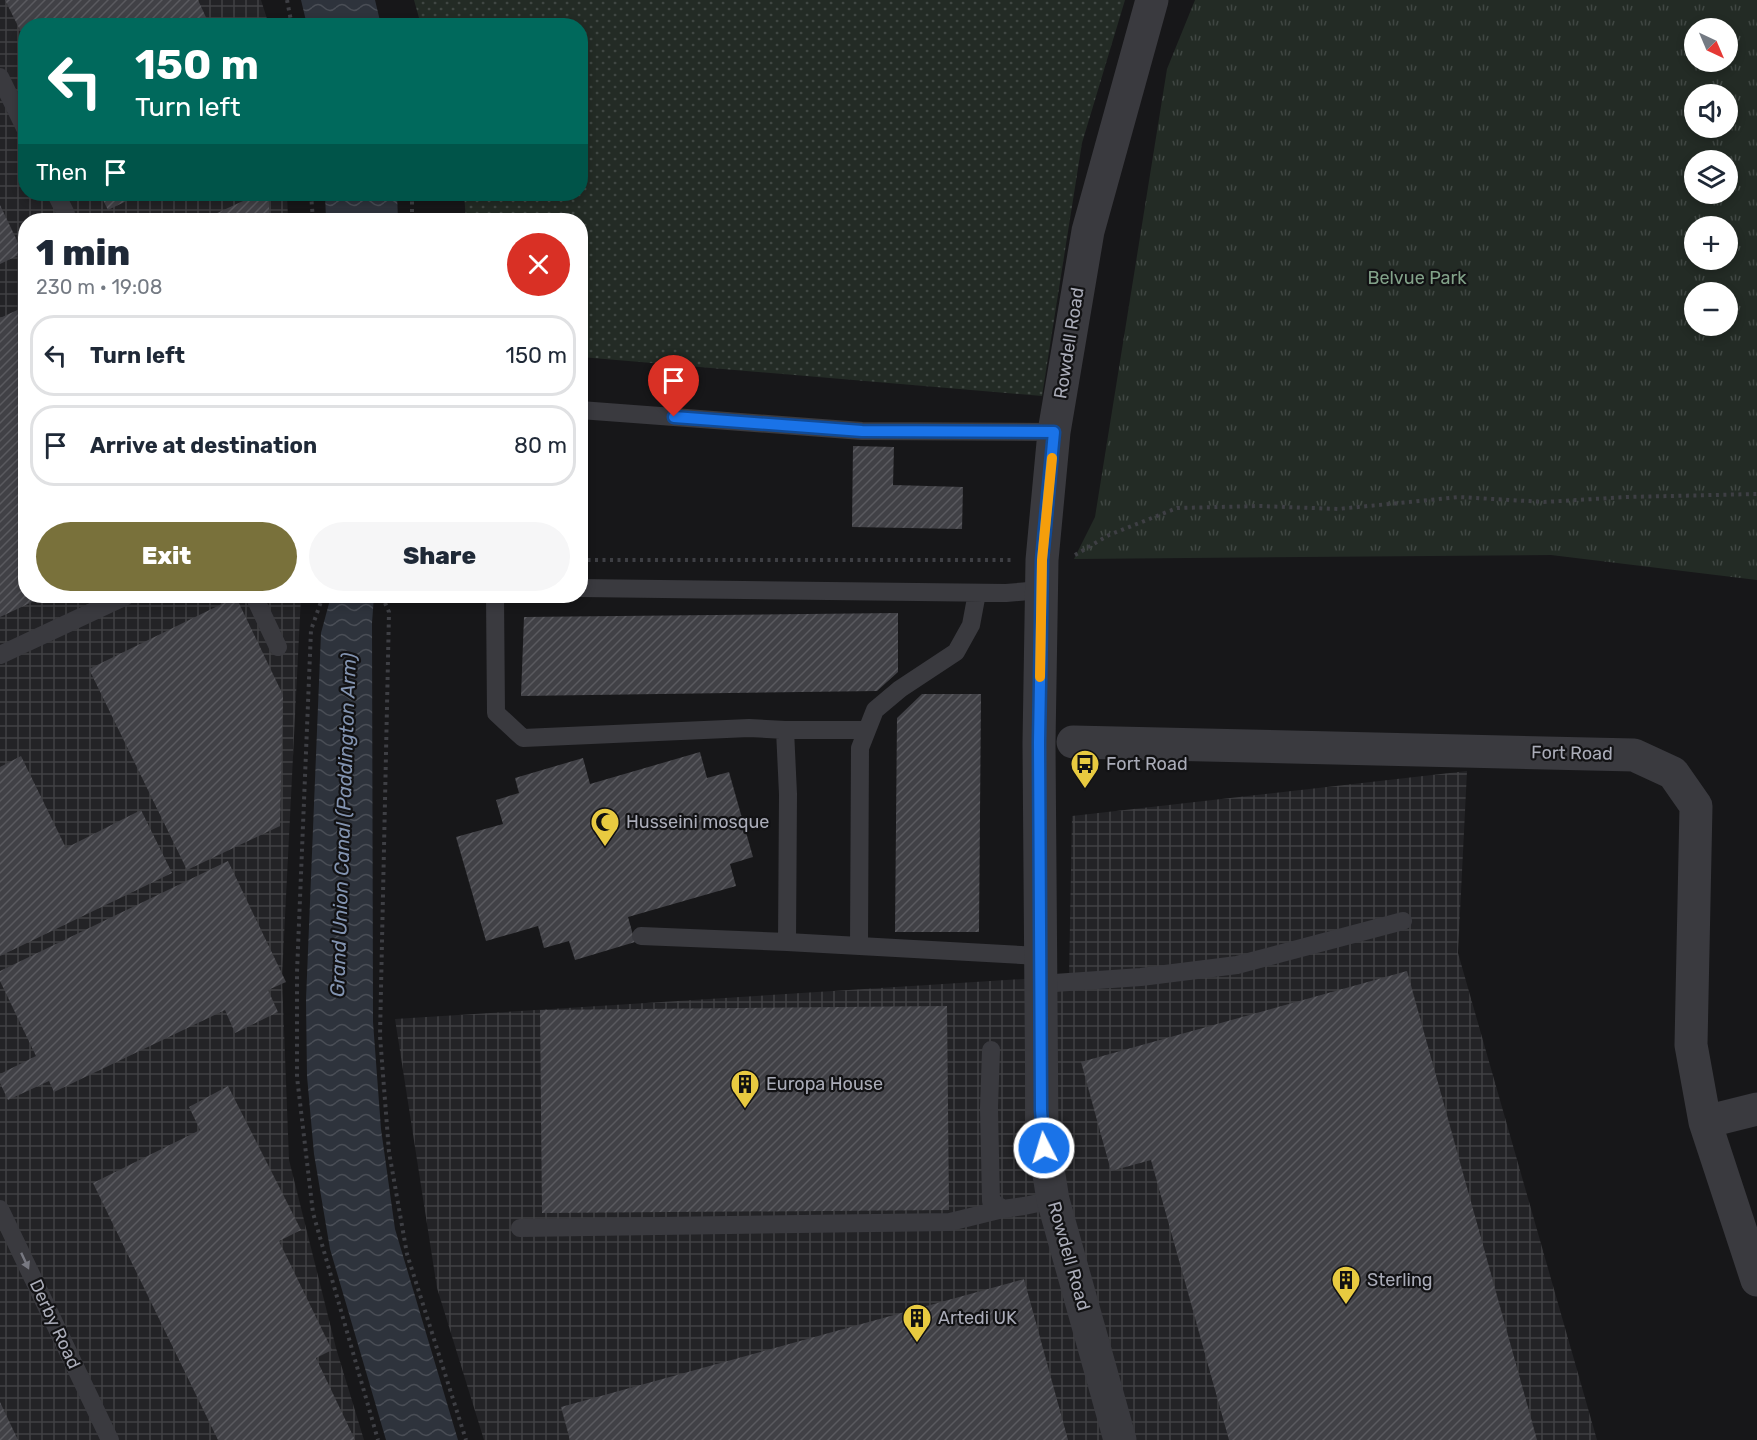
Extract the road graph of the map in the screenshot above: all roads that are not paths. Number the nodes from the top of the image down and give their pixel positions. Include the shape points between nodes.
1 (1152, 0) edge
2 (0, 77) edge
3 (18, 114) edge
4 (588, 412) edge
5 (1054, 432) junction
6 (588, 588) edge
7 (1041, 590) junction
8 (977, 593) junction
9 (111, 603) edge
10 (257, 603) edge
11 (495, 603) edge
12 (278, 648) dead end
13 (0, 655) edge
14 (785, 730) junction
15 (867, 730) junction
16 (1073, 742) dead end
17 (1403, 921) dead end
18 (641, 936) dead end
19 (787, 942) junction
20 (859, 945) junction
21 (1040, 970) junction
22 (991, 1050) dead end
23 (1757, 1109) edge
24 (1705, 1122) junction
25 (1053, 1200) junction
26 (0, 1209) edge
27 (1003, 1209) junction
28 (520, 1228) dead end
29 (1757, 1280) edge
30 (110, 1440) edge
31 (1120, 1440) edge

1 - 5 street, Rowdell Road via 1088,231
2 - 3 lane
4 - 5 lane via 862,431
5 - 7 street, Rowdell Road
6 - 8 lane
7 - 8 lane
7 - 21 street, Rowdell Road
8 - 15 lane via 971,625 956,652 900,688 875,710
9 - 13 lane
10 - 12 lane
11 - 14 lane via 496,713 523,738 748,728
14 - 15 lane
14 - 19 lane
15 - 20 lane via 860,748
16 - 24 street, Fort Road via 1634,755 1673,773 1696,806 1691,1045
17 - 21 lane via 1237,965 1141,977
18 - 19 lane
19 - 20 lane
20 - 21 lane
21 - 25 street, Rowdell Road via 1042,1131
22 - 27 lane via 991,1201
23 - 24 street
24 - 29 street, Fort Road
25 - 27 lane
25 - 31 street, Rowdell Road
26 -> 30 lane, Derby Road
27 - 28 lane via 950,1222

